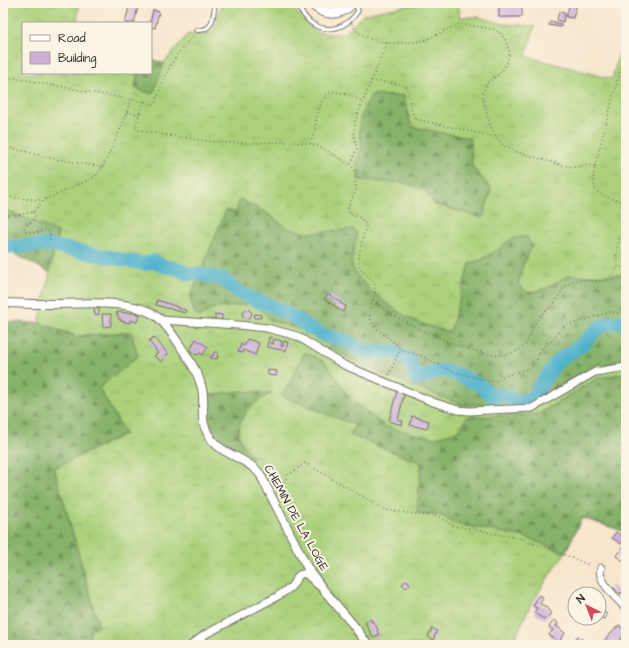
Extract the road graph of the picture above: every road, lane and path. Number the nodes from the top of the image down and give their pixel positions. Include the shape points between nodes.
1 (215, 3) edge
2 (294, 3) edge
3 (312, 3) edge
4 (352, 3) edge
5 (350, 21) junction
6 (196, 30) dead end
7 (201, 30) junction
8 (387, 43) junction
9 (626, 48) edge
10 (3, 76) edge
11 (371, 80) junction
12 (131, 99) junction
13 (144, 101) junction
14 (362, 101) junction
15 (127, 112) junction
16 (139, 115) junction
17 (496, 137) junction
18 (310, 144) junction
19 (3, 146) edge
20 (351, 165) junction
21 (595, 166) junction
22 (103, 167) junction
23 (3, 197) edge
24 (44, 200) junction
25 (626, 203) edge
26 (33, 212) junction
27 (3, 215) edge
28 (626, 220) edge
29 (50, 240) dead end
30 (618, 267) junction
31 (626, 268) edge
32 (373, 300) junction
33 (3, 302) edge
34 (626, 314) edge
35 (161, 320) junction
36 (400, 350) junction
37 (626, 367) edge
38 (387, 382) junction
39 (274, 501) junction
40 (601, 570) joint
41 (322, 588) junction
42 (626, 608) edge
43 (191, 645) edge
44 (368, 645) edge

1 - 7 lane via 210,25
2 - 5 lane via 310,21 324,29 338,28
3 - 4 main road via 324,12 332,13 340,12
4 - 5 lane via 357,6 358,11
5 - 8 path via 358,33
6 - 7 lane
7 - 13 path via 172,60 155,104
8 - 11 path
8 - 17 path via 416,42 459,24 487,27 500,33 508,45 509,58 501,72 487,82 482,96
9 - 21 path
10 - 12 path
11 - 14 path
11 - 17 path via 406,86 415,119
12 - 13 path
12 - 15 path
13 - 16 path
14 - 18 path via 340,93 328,93 316,115
14 - 20 path via 355,121 354,136 357,148
15 - 16 path
15 - 22 path
16 - 18 path via 135,127 139,130 177,137 222,142 288,141
17 - 21 path via 503,145 522,154 565,166
18 - 20 path
19 - 22 path via 55,159
20 - 32 path via 356,172 356,190 348,210 366,225 358,260 360,268 373,281 376,288
21 - 25 path via 592,178 593,187 597,192
22 - 24 path via 95,177
23 - 24 path
24 - 26 path
26 - 27 path
26 - 29 path via 35,218 24,228 34,233 46,230 50,232
28 - 30 path via 616,256
30 - 31 path
30 - 32 path via 605,280 581,279 570,282 536,321 524,346 505,355 495,355 451,343 390,314
32 - 36 path via 369,309 372,321 377,330 398,345
33 - 35 street, CHEMIN DE LA LOGE via 114,304 140,308
34 - 36 path via 610,312 562,327 552,341 539,352 536,362 530,368 496,381 488,382 449,370 423,357
35 - 38 street via 267,328 297,336 344,364
35 - 39 street, CHEMIN DE LA LOGE via 197,374 203,396 202,419 207,434 212,442 226,452 254,466
36 - 38 path
37 - 38 street via 595,372 537,406 526,409 458,410
39 - 40 path via 288,475 305,463 386,510 440,517 451,525 523,539
39 - 41 street, CHEMIN DE LA LOGE via 307,566
40 - 42 street via 606,586
41 - 43 street via 302,573 291,587 278,596 206,634
41 - 44 street, CHEMIN DE LA LOGE

